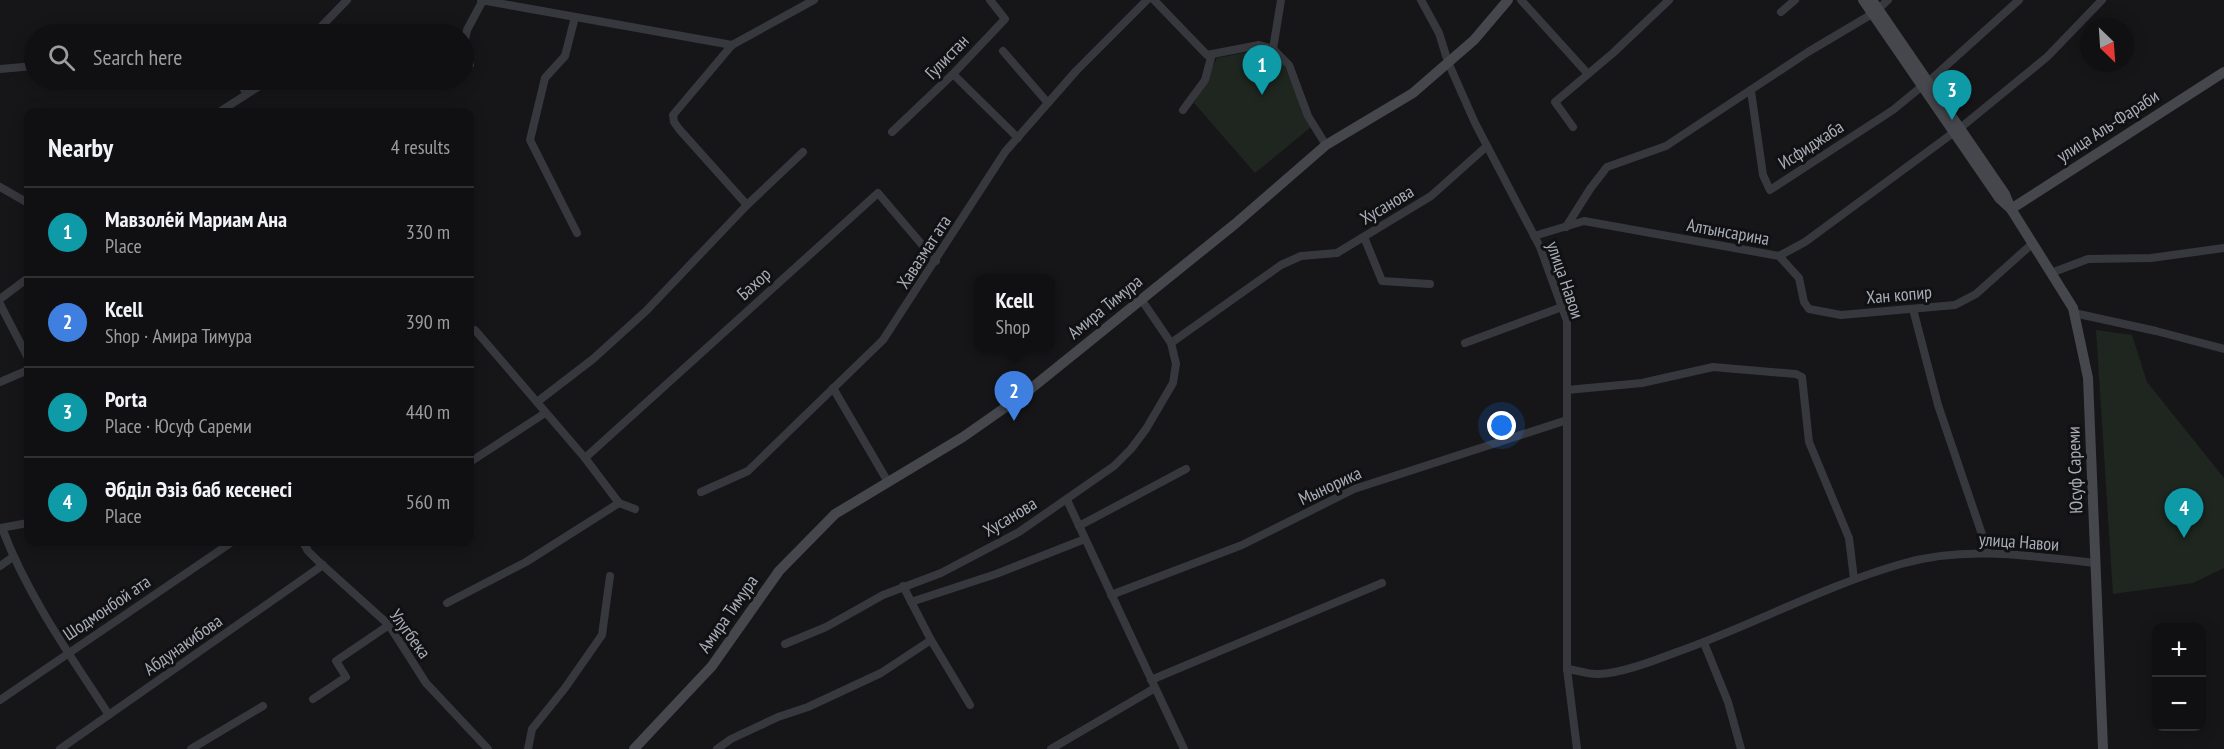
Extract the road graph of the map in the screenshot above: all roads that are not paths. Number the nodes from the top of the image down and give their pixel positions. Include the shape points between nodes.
1 (347, 0) edge
2 (482, 0) edge
3 (814, 0) edge
4 (990, 0) edge
5 (1147, 0) edge
6 (1154, 0) edge
7 (1281, 0) edge
8 (1421, 0) edge
9 (1521, 0) edge
10 (1669, 0) edge
11 (1796, 0) edge
12 (1863, 0) edge
13 (1888, 0) edge
14 (2019, 0) edge
15 (2102, 0) edge
16 (1503, 2) edge
17 (1874, 8) edge
18 (1780, 12) dead end
19 (575, 17) junction
20 (324, 24) edge
21 (470, 24) edge
22 (732, 45) junction
23 (1273, 49) junction
24 (1003, 51) dead end
25 (1212, 54) junction
26 (1448, 62) junction
27 (24, 67) edge
28 (0, 69) edge
29 (2224, 72) edge
30 (953, 74) junction
31 (1588, 74) junction
32 (1924, 85) junction
33 (245, 90) edge
34 (252, 90) edge
35 (1751, 91) junction
36 (247, 93) junction
37 (1048, 103) junction
38 (225, 108) edge
39 (1183, 110) dead end
40 (1573, 127) dead end
41 (1956, 131) junction
42 (892, 132) dead end
43 (1018, 138) junction
44 (1326, 145) junction
45 (1487, 146) junction
46 (803, 152) dead end
47 (0, 188) edge
48 (24, 201) edge
49 (747, 205) junction
50 (2011, 209) junction
51 (1566, 227) junction
52 (577, 233) dead end
53 (1534, 236) junction
54 (1364, 237) junction
55 (2033, 243) junction
56 (2224, 248) edge
57 (1779, 256) junction
58 (936, 261) junction
59 (2051, 273) junction
60 (24, 281) edge
61 (1430, 284) dead end
62 (0, 299) edge
63 (1141, 299) junction
64 (0, 304) edge
65 (1562, 307) junction
66 (1913, 309) junction
67 (2074, 314) junction
68 (474, 333) edge
69 (1171, 343) junction
70 (1465, 343) dead end
71 (24, 350) edge
72 (2224, 350) edge
73 (24, 372) edge
74 (0, 382) edge
75 (833, 388) junction
76 (1567, 390) junction
77 (537, 402) junction
78 (545, 413) junction
79 (1566, 420) junction
80 (585, 458) junction
81 (474, 459) edge
82 (1186, 469) dead end
83 (888, 482) junction
84 (701, 492) dead end
85 (1067, 500) junction
86 (619, 503) junction
87 (635, 509) dead end
88 (24, 524) edge
89 (1079, 526) junction
90 (1, 528) edge
91 (1085, 539) junction
92 (226, 546) edge
93 (305, 546) edge
94 (1988, 552) junction
95 (13, 558) junction
96 (2095, 563) junction
97 (323, 565) junction
98 (0, 566) edge
99 (610, 576) dead end
100 (1854, 579) junction
101 (1382, 583) dead end
102 (903, 586) junction
103 (1111, 595) junction
104 (911, 602) junction
105 (447, 603) dead end
106 (388, 625) junction
107 (932, 640) junction
108 (1704, 643) junction
109 (785, 644) dead end
110 (69, 653) junction
111 (1567, 669) junction
112 (1151, 680) junction
113 (1155, 688) junction
114 (313, 699) dead end
115 (0, 700) edge
116 (970, 705) dead end
117 (262, 706) dead end
118 (109, 715) junction
119 (60, 749) edge
120 (191, 749) edge
121 (488, 749) edge
122 (528, 749) edge
123 (634, 749) edge
124 (717, 749) edge
125 (1051, 749) edge
126 (1184, 749) edge
127 (1577, 749) edge
128 (1742, 749) edge
129 (2103, 749) edge

1 - 20 street
2 - 19 street
2 - 21 street
3 - 22 street
4 - 30 street, Гулистан via 1005,19
5 - 37 street, Хавазмат ата
6 - 25 street via 1207,56
7 - 23 street
8 - 26 street, улица Навои via 1439,33
9 - 31 street
10 - 31 street
11 - 18 street
12 - 17 street, Юсуф Сареми
13 - 17 street
14 - 32 street, Исфиджаба
15 - 41 street, Алтынсарина via 2047,57
16 - 26 street, Амира Тимура via 1474,40
17 - 32 street, Юсуф Сареми
17 - 35 street
19 - 22 street
19 - 52 street via 565,56 545,78 530,140
22 - 49 street via 673,115 674,122
23 - 25 street via 1259,45
23 - 44 street via 1288,65 1308,116
24 - 37 street
25 - 39 street via 1205,80
26 - 44 street, Амира Тимура via 1413,93
26 - 45 street, улица Навои
27 - 28 street
29 - 50 street, улица Аль-Фараби
30 - 42 street, Гулистан
30 - 43 street
31 - 40 street via 1555,102
32 - 35 street, Исфиджаба via 1893,110 1770,190 1763,175
32 - 41 street, Юсуф Сареми
33 - 36 street
34 - 36 street
35 - 51 street via 1666,146 1607,167
36 - 38 street
37 - 43 street, Хавазмат ата
41 - 50 street, Юсуф Сареми via 1999,198
41 - 57 street, Алтынсарина via 1805,242
43 - 58 street, Хавазмат ата
44 - 63 street, Амира Тимура
45 - 53 street, улица Навои
45 - 54 street, Хусанова via 1431,196
46 - 49 street
47 - 48 street
49 - 77 street via 646,311
50 - 55 street, Юсуф Сареми
51 - 53 street, Алтынсарина
51 - 57 street, Алтынсарина via 1584,221
53 - 65 street, улица Навои
54 - 61 street via 1382,281
54 - 69 street, Хусанова via 1337,253 1301,256 1281,265
55 - 59 street, Юсуф Сареми
55 - 66 street, Хан копир via 1976,294 1955,305
56 - 59 street via 2151,258 2088,259
57 - 66 street, Хан копир via 1799,278 1809,309 1841,315
58 - 75 street, Хавазмат ата via 883,340
58 - 80 street, Бахор via 878,193
59 - 67 street, Юсуф Сареми
60 - 62 street
63 - 69 street, Хусанова
63 - 83 street, Амира Тимура via 1023,395
64 - 71 street
65 - 70 street
65 - 76 street, улица Навои via 1567,321
66 - 94 street via 1938,405
67 - 72 street
67 - 96 street, Юсуф Сареми via 2088,378
68 - 77 street
69 - 85 street, Хусанова via 1176,364 1173,383 1146,429 1114,466
73 - 74 street
75 - 83 street
75 - 84 street, Хавазмат ата via 748,471
76 - 79 street, улица Навои
76 - 100 street via 1642,383 1713,367 1802,377 1809,442 1849,538
77 - 78 street
78 - 80 street
78 - 81 street
79 - 103 street, Мынорика via 1354,489 1242,545
79 - 111 street, улица Навои
80 - 86 street
82 - 89 street
83 - 123 street, Амира Тимура via 835,514 779,571 712,666
85 - 89 street
85 - 102 street, Хусанова via 1019,532 941,573
86 - 87 street
86 - 105 street via 526,562
88 - 90 street
89 - 91 street
90 - 95 street
91 - 103 street
91 - 104 street
92 - 110 street, Шодмонбой ата
93 - 97 street, Улугбека
94 - 96 street, улица Навои
94 - 100 street, улица Навои via 1904,563
95 - 98 street
95 - 110 street
96 - 129 street, Юсуф Сареми
97 - 106 street, Улугбека
97 - 118 street, Абдунакибова
99 - 122 street via 602,635 532,729
100 - 108 street, улица Навои
101 - 112 street
102 - 104 street
102 - 109 street, Хусанова
103 - 112 street
104 - 107 street
106 - 114 street via 336,661 346,677
106 - 121 street, Улугбека via 426,683
107 - 116 street
107 - 124 street via 881,673 808,708 778,717
108 - 111 street, улица Навои via 1646,664 1598,675
108 - 128 street
110 - 115 street, Шодмонбой ата
110 - 118 street
111 - 127 street, улица Навои
112 - 113 street
113 - 125 street
113 - 126 street
117 - 120 street
118 - 119 street, Абдунакибова

